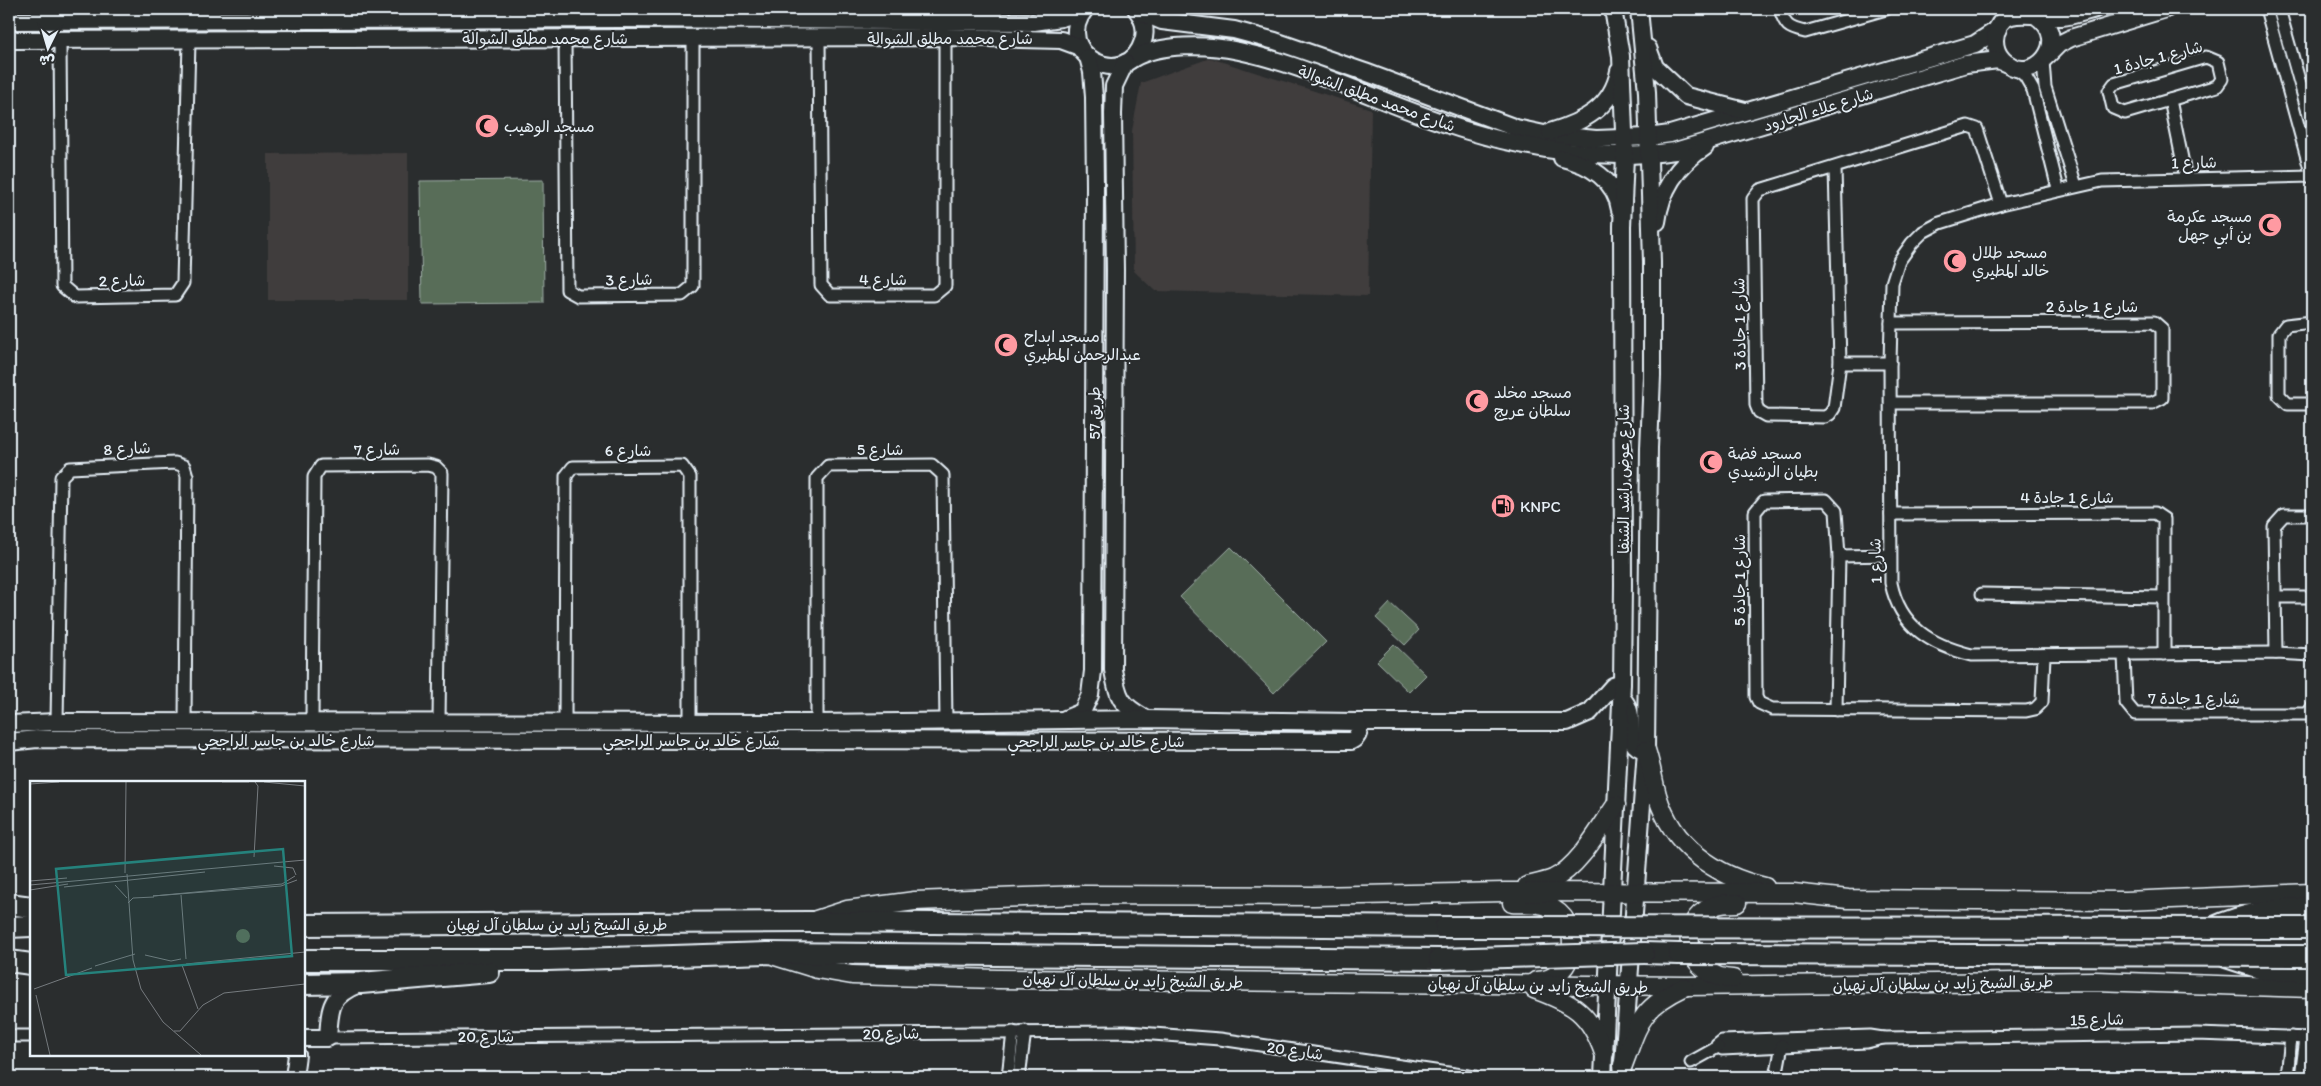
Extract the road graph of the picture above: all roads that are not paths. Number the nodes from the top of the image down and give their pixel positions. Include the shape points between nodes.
1 (1613, 9) edge
2 (1638, 9) edge
3 (1780, 9) edge
4 (1886, 9) edge
5 (2095, 9) edge
6 (2166, 9) edge
7 (2264, 9) edge
8 (2280, 9) edge
9 (1083, 10) edge
10 (1137, 10) edge
11 (2032, 13) edge
12 (186, 14) edge
13 (310, 14) edge
14 (438, 14) edge
15 (818, 14) edge
16 (59, 15) edge
17 (564, 15) edge
18 (692, 15) edge
19 (945, 15) edge
20 (619, 19) junction
21 (2003, 19) edge
22 (142, 20) junction
23 (652, 20) junction
24 (9, 21) edge
25 (112, 21) junction
26 (1642, 29) junction
27 (945, 37) junction
28 (818, 38) junction
29 (565, 39) junction
30 (618, 39) junction
31 (652, 39) junction
32 (693, 39) junction
33 (9, 40) edge
34 (60, 40) junction
35 (109, 40) junction
36 (147, 41) junction
37 (189, 41) junction
38 (1240, 51) junction
39 (1084, 52) junction
40 (1621, 56) junction
41 (2045, 58) junction
42 (1128, 61) junction
43 (1341, 63) junction
44 (2012, 67) junction
45 (2170, 100) junction
46 (1749, 112) junction
47 (2312, 126) edge
48 (1544, 134) junction
49 (1648, 137) junction
50 (1624, 139) junction
51 (1500, 140) junction
52 (1716, 140) junction
53 (1648, 155) junction
54 (1625, 156) junction
55 (1114, 165) junction
56 (1094, 166) junction
57 (1835, 168) junction
58 (2312, 176) edge
59 (2186, 178) junction
60 (1095, 186) junction
61 (1114, 186) junction
62 (2076, 186) junction
63 (2058, 189) junction
64 (2001, 204) junction
65 (1622, 226) junction
66 (1652, 262) junction
67 (2312, 322) edge
68 (1891, 323) junction
69 (1622, 325) junction
70 (1890, 362) junction
71 (1840, 363) junction
72 (1892, 403) junction
73 (2312, 404) edge
74 (1649, 448) junction
75 (1891, 514) junction
76 (2312, 515) edge
77 (1890, 555) junction
78 (1839, 556) junction
79 (1982, 594) dead end
80 (2164, 597) junction
81 (2276, 597) junction
82 (2312, 597) edge
83 (2276, 653) junction
84 (2124, 654) junction
85 (2164, 654) junction
86 (2044, 655) junction
87 (2312, 655) edge
88 (1113, 670) junction
89 (1093, 671) junction
90 (1621, 690) junction
91 (2312, 708) edge
92 (1836, 710) junction
93 (1147, 719) junction
94 (1059, 721) junction
95 (57, 722) junction
96 (439, 722) junction
97 (946, 722) junction
98 (1356, 722) junction
99 (185, 723) junction
100 (312, 723) junction
101 (487, 723) junction
102 (516, 723) junction
103 (565, 723) junction
104 (817, 723) junction
105 (9, 724) edge
106 (690, 724) junction
107 (484, 740) junction
108 (515, 740) junction
109 (9, 742) edge
110 (1646, 750) junction
111 (1616, 805) junction
112 (1505, 892) junction
113 (1611, 892) junction
114 (1636, 892) junction
115 (1793, 893) junction
116 (2312, 893) edge
117 (1312, 896) junction
118 (1848, 899) junction
119 (9, 904) edge
120 (2312, 907) edge
121 (30, 908) edge
122 (811, 922) junction
123 (30, 926) edge
124 (305, 926) edge
125 (9, 927) edge
126 (2212, 928) junction
127 (2312, 928) edge
128 (767, 954) junction
129 (2312, 956) edge
130 (2226, 957) junction
131 (305, 960) edge
132 (548, 960) junction
133 (9, 961) edge
134 (30, 962) edge
135 (2312, 972) edge
136 (361, 983) junction
137 (1321, 983) junction
138 (305, 984) edge
139 (1854, 984) junction
140 (1522, 985) junction
141 (1607, 986) junction
142 (1629, 986) junction
143 (1687, 986) junction
144 (2312, 988) edge
145 (1019, 1032) junction
146 (9, 1036) edge
147 (30, 1036) edge
148 (2291, 1037) junction
149 (305, 1038) edge
150 (328, 1038) junction
151 (1882, 1038) junction
152 (2309, 1038) edge
153 (1782, 1045) junction
154 (1718, 1047) junction
155 (1604, 1053) junction
156 (298, 1056) edge
157 (1691, 1062) dead end
158 (1623, 1071) edge
159 (294, 1077) edge
160 (1008, 1077) edge
161 (1019, 1077) edge
162 (1474, 1077) edge
163 (1603, 1077) edge
164 (1776, 1077) edge
165 (2287, 1077) edge
166 (2301, 1077) edge

1 - 40 street, شارع عوض راشد الشنفا
2 - 26 street, شارع عوض راشد الشنفا
3 - 4 street via 1784,22 1792,29 1805,32
5 - 11 street via 2060,17
6 - 41 street via 2071,38 2059,44
7 - 58 street, شارع 1
8 - 47 street
9 - 19 street, شارع محمد مطلق الشوالة via 1061,18 1034,22
9 - 39 street, طريق 57 via 1076,29
10 - 42 street, طريق 57 via 1144,23 1144,36 1140,49
10 - 43 street, شارع محمد مطلق الشوالة via 1162,21 1234,30
11 - 21 street
11 - 41 street via 2045,24 2050,34 2051,45
12 - 13 street, شارع محمد مطلق الشوالة
12 - 22 street, شارع محمد مطلق الشوالة
13 - 14 street, شارع محمد مطلق الشوالة
14 - 17 street, شارع محمد مطلق الشوالة
15 - 18 street, شارع محمد مطلق الشوالة
15 - 19 street, شارع محمد مطلق الشوالة
16 - 24 street, شارع محمد مطلق الشوالة
16 - 25 street, شارع محمد مطلق الشوالة
17 - 20 street, شارع محمد مطلق الشوالة
18 - 23 street, شارع محمد مطلق الشوالة
20 - 23 street, شارع محمد مطلق الشوالة
20 - 30 street via 625,30
21 - 44 street via 1995,41 1998,52
21 - 46 street, شارع علاء الجارود via 1976,44
22 - 25 street, شارع محمد مطلق الشوالة
22 - 36 street via 135,24 134,31
23 - 31 street via 645,24 643,30 644,35
25 - 35 street via 116,31
26 - 46 street via 1655,67 1686,96
26 - 49 street, شارع عوض راشد الشنفا
27 - 28 street, شارع محمد مطلق الشوالة
27 - 28 street, شارع 4 via 945,286 934,295 830,295 821,285
27 - 39 street, شارع محمد مطلق الشوالة via 1053,40 1072,43
28 - 32 street, شارع محمد مطلق الشوالة
29 - 30 street, شارع محمد مطلق الشوالة
29 - 32 street, شارع 3 via 567,290 578,296 682,295 693,286
29 - 37 street, شارع محمد مطلق الشوالة
30 - 31 street, شارع محمد مطلق الشوالة
31 - 32 street, شارع محمد مطلق الشوالة
33 - 34 street, شارع محمد مطلق الشوالة
34 - 35 street, شارع محمد مطلق الشوالة
34 - 37 street, شارع 2 via 62,286 74,297 175,296 183,283
35 - 36 street, شارع محمد مطلق الشوالة
36 - 37 street, شارع محمد مطلق الشوالة
38 - 42 street, شارع محمد مطلق الشوالة via 1160,48
38 - 43 street via 1257,48 1332,73 1338,73
38 - 51 street, شارع محمد مطلق الشوالة
39 - 42 street, شارع محمد مطلق الشوالة via 1103,65 1114,66
39 - 56 street, طريق 57 via 1092,72
40 - 48 street via 1614,88 1600,107 1577,124
40 - 50 street, شارع عوض راشد الشنفا
41 - 44 street via 2030,68
41 - 62 street via 2045,87
42 - 55 street, طريق 57 via 1114,86
43 - 48 street, شارع محمد مطلق الشوالة via 1516,128
44 - 52 street, شارع علاء الجارود via 1998,60 1966,64
44 - 63 street via 2025,76 2032,90
45 - 45 street, شارع 1 جادة 1 via 2125,113 2113,108 2109,91 2114,84 2206,57 2218,62 2222,79 2217,86
45 - 59 street
46 - 49 street, شارع علاء الجارود
48 - 50 street, شارع محمد مطلق الشوالة
49 - 50 street, شارع علاء الجارود
49 - 53 street, شارع عوض راشد الشنفا
50 - 54 street, شارع عوض راشد الشنفا
51 - 54 street, شارع محمد مطلق الشوالة via 1568,152
51 - 65 street via 1525,151 1571,160 1594,170 1616,195
52 - 53 street, شارع علاء الجارود
52 - 66 street via 1688,158 1666,189 1659,205
53 - 54 street, شارع علاء الجارود
53 - 66 street, شارع عوض راشد الشنفا
54 - 65 street, شارع عوض راشد الشنفا
55 - 56 street via 1106,169
55 - 61 street, طريق 57
56 - 60 street, طريق 57
57 - 64 street, شارع 1 جادة 3 via 1968,126 1977,130
57 - 71 street, شارع 1 جادة 3
57 - 71 street, شارع 1 جادة 3 via 1760,190 1753,199 1756,405 1759,412 1766,416 1825,417 1830,414 1834,408
58 - 59 street, شارع 1
59 - 62 street, شارع 1 via 2102,181
60 - 61 street via 1102,181
60 - 89 street, طريق 57
61 - 88 street, طريق 57
62 - 63 street, شارع 1
63 - 64 street, شارع 1
64 - 68 street, شارع 1 via 1940,224 1923,232 1912,243 1899,261 1892,283
65 - 69 street, شارع عوض راشد الشنفا
66 - 74 street, شارع عوض راشد الشنفا
67 - 73 street via 2286,324 2279,334 2279,395 2288,404
68 - 70 street, شارع 1
68 - 72 street, شارع 1 جادة 2 via 2154,322 2162,329 2162,398 2152,403
69 - 74 street via 1628,355 1631,447 1642,453
69 - 90 street, شارع عوض راشد الشنفا
70 - 71 street
70 - 72 street, شارع 1
72 - 75 street, شارع 1
74 - 110 street, شارع عوض راشد الشنفا
75 - 77 street, شارع 1
75 - 80 street, شارع 1 جادة 4 via 2155,513 2164,519
76 - 81 street via 2284,515 2274,526
77 - 78 street
77 - 86 street, شارع 1 via 1894,599 1915,629 1932,641 1972,655
78 - 92 street, شارع 1 جادة 5
78 - 92 street, شارع 1 جادة 5 via 1836,512 1826,500 1764,501 1754,512 1756,697 1759,703 1772,709
79 - 80 street
80 - 85 street, شارع 1 جادة 4
81 - 82 street
81 - 83 street
83 - 85 street, شارع 1
83 - 87 street, شارع 1
84 - 85 street, شارع 1
84 - 86 street, شارع 1
84 - 91 street, شارع 1 جادة 7 via 2126,703 2135,714 2307,714
86 - 92 street, شارع 1 جادة 5 via 2042,702 2035,709
88 - 89 street via 1106,677
88 - 93 street, طريق 57 via 1118,696 1128,710
89 - 94 street, طريق 57 via 1090,695 1082,712
90 - 98 street, شارع خالد بن جاسر الراجحي via 1613,686 1590,712 1567,722
90 - 110 street via 1631,713 1632,743
90 - 111 street, شارع عوض راشد الشنفا
93 - 94 street, شارع خالد بن جاسر الراجحي
93 - 98 street, شارع خالد بن جاسر الراجحي
94 - 97 street, شارع خالد بن جاسر الراجحي
95 - 99 street, شارع خالد بن جاسر الراجحي
95 - 99 street, شارع 8 via 62,477 70,468 175,463 184,466 187,476
95 - 105 street, شارع خالد بن جاسر الراجحي
96 - 100 street, شارع خالد بن جاسر الراجحي
96 - 100 street, شارع 7 via 442,473 428,465 320,466 314,477
96 - 101 street, شارع خالد بن جاسر الراجحي
97 - 104 street, شارع خالد بن جاسر الراجحي
97 - 104 street, شارع 5 via 943,475 932,465 828,466 817,478
98 - 108 street, شارع خالد بن جاسر الراجحي via 1359,733 1351,741
99 - 100 street, شارع خالد بن جاسر الراجحي
101 - 102 street, شارع خالد بن جاسر الراجحي
101 - 107 street via 490,732
102 - 103 street, شارع خالد بن جاسر الراجحي
102 - 108 street
103 - 106 street, شارع خالد بن جاسر الراجحي
103 - 106 street, شارع 6 via 566,476 573,467 682,466 690,477
104 - 106 street, شارع خالد بن جاسر الراجحي
107 - 108 street, شارع خالد بن جاسر الراجحي
107 - 109 street, شارع خالد بن جاسر الراجحي via 37,738
110 - 114 street, شارع عوض راشد الشنفا
110 - 115 main road via 1658,796 1673,827 1690,851 1725,874 1750,884
111 - 112 main road via 1594,838 1554,879
111 - 113 street, شارع عوض راشد الشنفا
112 - 113 main road, طريق الشيخ زايد بن سلطان آل نهيان
112 - 117 main road, طريق الشيخ زايد بن سلطان آل نهيان
113 - 114 main road, طريق الشيخ زايد بن سلطان آل نهيان
113 - 141 street, شارع عوض راشد الشنفا
114 - 115 main road, طريق الشيخ زايد بن سلطان آل نهيان
114 - 142 street, شارع عوض راشد الشنفا
115 - 118 main road, طريق الشيخ زايد بن سلطان آل نهيان
116 - 118 main road, طريق الشيخ زايد بن سلطان آل نهيان via 2124,901
117 - 122 main road, طريق الشيخ زايد بن سلطان آل نهيان via 1083,894 947,899 847,910
117 - 137 main road via 1543,904 1561,914 1573,941 1566,964 1555,975 1541,981
118 - 139 main road via 1715,905 1694,923 1690,946 1699,965 1721,978
119 - 121 highway
120 - 126 highway via 2265,911
122 - 124 highway, طريق الشيخ زايد بن سلطان آل نهيان
122 - 126 highway, طريق الشيخ زايد بن سلطان آل نهيان, bridge
123 - 125 highway
126 - 127 highway, طريق الشيخ زايد بن سلطان آل نهيان, bridge
128 - 130 highway, طريق الشيخ زايد بن سلطان آل نهيان, bridge via 1439,959 1644,953
128 - 132 highway, طريق الشيخ زايد بن سلطان آل نهيان
128 - 137 main road, طريق الشيخ زايد بن سلطان آل نهيان via 852,975
129 - 130 highway, طريق الشيخ زايد بن سلطان آل نهيان, bridge
130 - 135 highway via 2263,969
131 - 132 highway, طريق الشيخ زايد بن سلطان آل نهيان
132 - 136 highway via 486,973
133 - 134 highway
136 - 138 highway
136 - 150 street via 342,991 332,1003
137 - 140 main road, طريق الشيخ زايد بن سلطان آل نهيان
139 - 143 main road, طريق الشيخ زايد بن سلطان آل نهيان
139 - 144 main road, طريق الشيخ زايد بن سلطان آل نهيان via 2095,981
140 - 141 main road, طريق الشيخ زايد بن سلطان آل نهيان
140 - 155 main road via 1567,1001 1584,1014 1597,1032
141 - 142 main road, طريق الشيخ زايد بن سلطان آل نهيان
141 - 155 street, شارع عوض راشد الشنفا
142 - 143 main road, طريق الشيخ زايد بن سلطان آل نهيان
142 - 158 street, شارع عوض راشد الشنفا
143 - 158 main road via 1651,1006 1636,1032
145 - 150 street, شارع 20
145 - 160 street
145 - 161 street
145 - 162 street, شارع 20 via 1189,1035
146 - 147 street
148 - 151 street, شارع 15 via 2198,1034
148 - 152 street, شارع 15
148 - 165 street
149 - 150 street, شارع 20
151 - 153 street, شارع 15 via 1867,1042
151 - 154 street, شارع 15 via 1722,1041
152 - 166 street
153 - 154 street, شارع 15
153 - 164 street
154 - 157 street
155 - 163 street, شارع عوض راشد الشنفا
156 - 159 street

